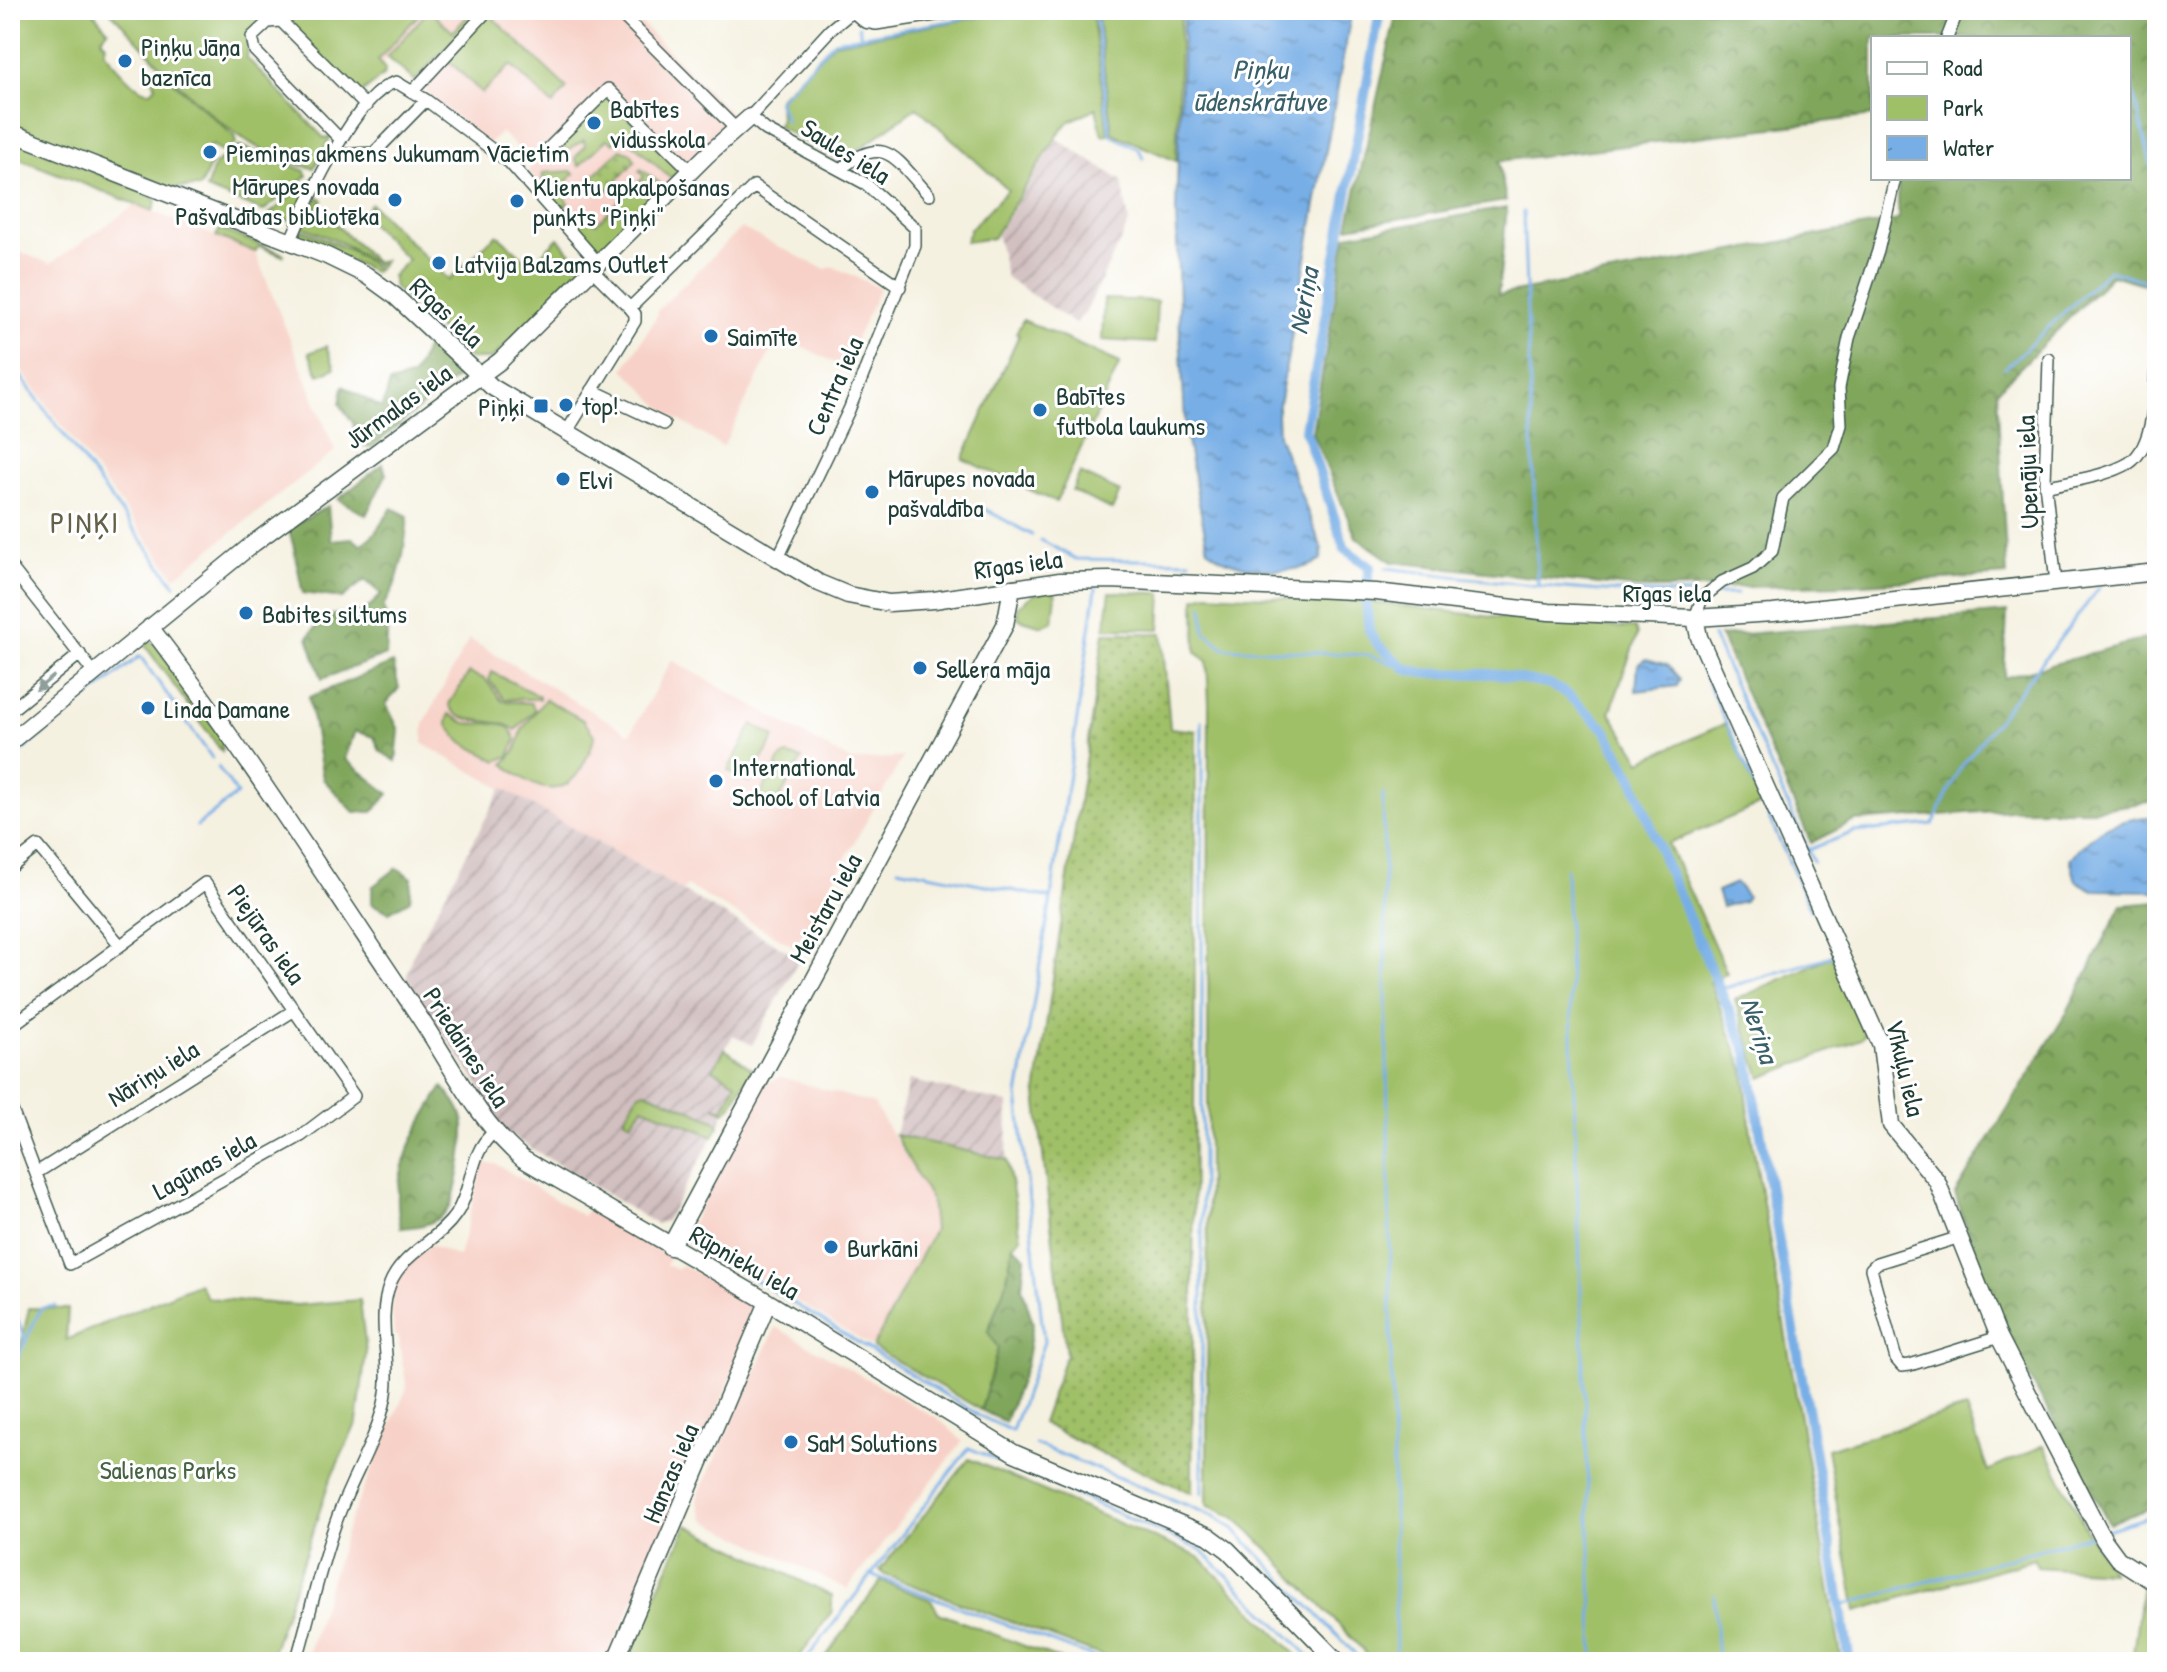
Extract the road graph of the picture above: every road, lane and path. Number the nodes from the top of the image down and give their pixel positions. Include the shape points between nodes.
1 (488, 10) edge
2 (617, 10) edge
3 (968, 10) edge
4 (1958, 10) edge
5 (853, 11) edge
6 (1948, 36) edge
7 (413, 91) junction
8 (426, 100) junction
9 (366, 106) junction
10 (750, 117) junction
11 (735, 128) junction
12 (10, 132) edge
13 (340, 139) junction
14 (549, 148) dead end
15 (332, 155) junction
16 (841, 169) junction
17 (691, 171) junction
18 (1895, 180) edge
19 (929, 195) dead end
20 (915, 228) joint
21 (290, 242) junction
22 (596, 268) junction
23 (900, 287) junction
24 (630, 308) junction
25 (2157, 339) edge
26 (2049, 359) dead end
27 (480, 376) junction
28 (592, 390) junction
29 (664, 424) dead end
30 (566, 433) junction
31 (2045, 487) junction
32 (778, 558) junction
33 (10, 566) edge
34 (2157, 572) edge
35 (2056, 583) junction
36 (1012, 588) junction
37 (1695, 618) junction
38 (150, 627) junction
39 (80, 654) junction
40 (94, 673) junction
41 (10, 711) edge
42 (10, 742) edge
43 (10, 868) edge
44 (120, 945) junction
45 (293, 1011) junction
46 (10, 1027) edge
47 (354, 1096) joint
48 (10, 1105) edge
49 (493, 1133) junction
50 (36, 1173) junction
51 (1960, 1237) junction
52 (670, 1247) junction
53 (768, 1302) junction
54 (1999, 1337) junction
55 (2157, 1584) edge
56 (296, 1662) edge
57 (615, 1662) edge
58 (1338, 1662) edge

1 - 7 street
2 - 11 street
3 - 5 street via 876,24
4 - 6 street
5 - 10 street, Jūrmalas iela
7 - 8 street
7 - 9 street via 393,82
8 - 15 street via 374,153
8 - 22 street via 510,163
9 - 13 street
9 - 13 street via 281,21 268,22 252,37 255,51
10 - 11 street, Jūrmalas iela
10 - 16 street, Saules iela
11 - 17 street, Jūrmalas iela
12 - 21 street, Rīgas iela
13 - 15 street
14 - 17 street via 608,89
15 - 21 street
16 - 19 street via 875,149 890,154
16 - 20 street, Saules iela
17 - 22 street, Jūrmalas iela
18 - 37 street via 1849,338 1834,448 1783,498 1772,551 1702,598
20 - 23 street, Centra iela via 914,254
21 - 27 street, Rīgas iela via 375,281
22 - 24 street
22 - 27 street, Jūrmalas iela
23 - 24 street via 754,186
23 - 32 street, Centra iela
24 - 28 street via 635,321
25 - 31 street via 2151,424 2139,452 2121,467
26 - 31 street, Upenāju iela
27 - 30 street, Rīgas iela
27 - 38 street, Jūrmalas iela
28 - 29 street
28 - 30 street
30 - 32 street, Rīgas iela
31 - 35 street, Upenāju iela
32 - 36 street, Rīgas iela via 836,591 889,603
33 - 39 street
34 - 35 street, Rīgas iela
35 - 37 street, Rīgas iela
36 - 37 street, Rīgas iela via 1060,581 1139,581 1376,592 1549,612
36 - 52 street, Meistaru iela via 1005,625
37 - 51 street, Vīkuļu iela via 1881,1045 1891,1125 1937,1181
38 - 40 street, Jūrmalas iela
38 - 49 street, Priedaines iela via 432,1035
39 - 40 street
39 -> 41 street
40 - 42 street, Jūrmalas iela
43 - 44 street via 38,846
44 - 45 street, Piejūras iela via 205,883
44 - 46 street, Piejūras iela
45 - 47 street, Piejūras iela
45 - 50 street, Nāriņu iela
47 - 50 street, Lagūnas iela via 301,1136 70,1264
48 - 50 street
49 - 52 street, Rūpnieku iela via 523,1159
49 - 56 street, Priedaines iela via 481,1145 453,1218 407,1259 391,1281 385,1311 384,1405 339,1512
51 - 54 street, Vīkuļu iela
51 - 54 street via 1871,1269 1896,1359 1902,1366 1910,1365
52 - 53 street, Rūpnieku iela
53 - 57 street, Hanzas iela
53 - 58 street, Rūpnieku iela via 1014,1453 1209,1536
54 - 55 street, Vīkuļu iela via 2110,1550

